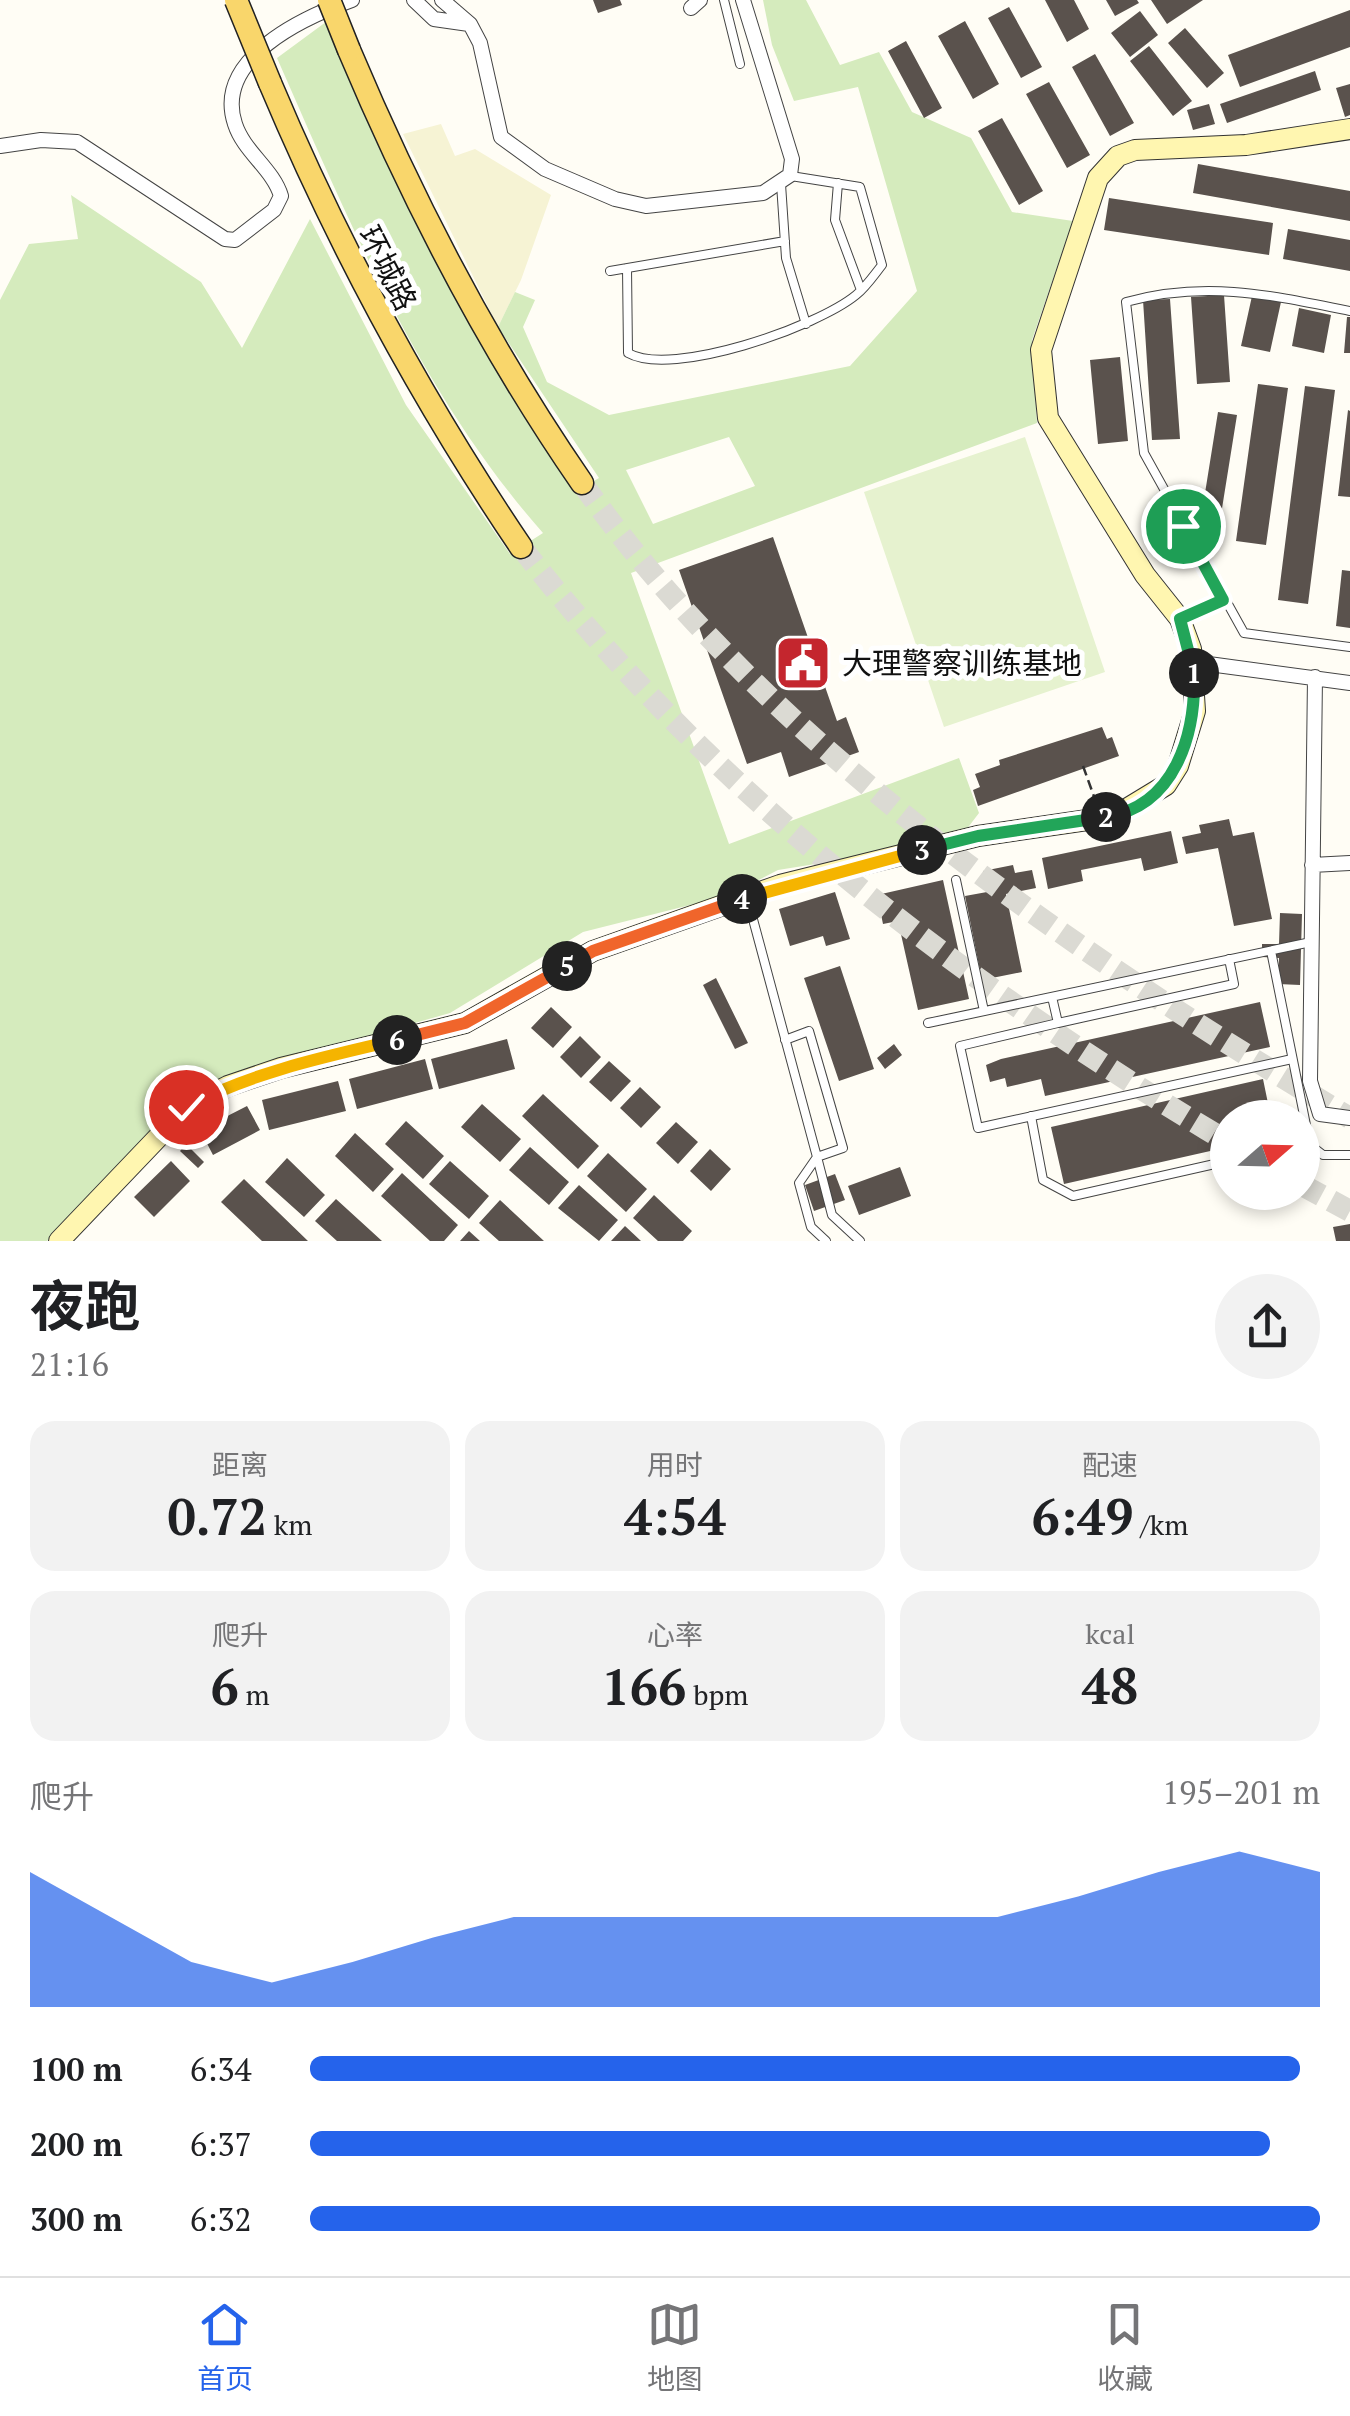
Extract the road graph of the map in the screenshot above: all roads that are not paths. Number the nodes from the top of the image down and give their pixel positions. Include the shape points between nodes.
1 (236, 0) edge
2 (328, 0) edge
3 (352, 0) edge
4 (414, 0) edge
5 (442, 0) edge
6 (724, 0) edge
7 (743, 0) edge
8 (470, 24) junction
9 (740, 64) dead end
10 (1350, 128) edge
11 (0, 146) edge
12 (786, 180) junction
13 (838, 183) junction
14 (785, 241) junction
15 (627, 268) junction
16 (610, 270) dead end
17 (861, 290) junction
18 (1350, 310) edge
19 (806, 324) junction
20 (582, 484) tunnel mouth
21 (521, 546) tunnel mouth
22 (1223, 600) junction
23 (1180, 619) junction
24 (1350, 647) edge
25 (1194, 662) junction
26 (1315, 677) junction
27 (1350, 683) edge
28 (1350, 863) edge
29 (1312, 865) junction
30 (956, 880) dead end
31 (747, 897) junction
32 (1311, 942) junction
33 (1270, 950) junction
34 (1229, 959) junction
35 (1052, 996) junction
36 (984, 1011) junction
37 (928, 1023) dead end
38 (1058, 1023) junction
39 (786, 1040) junction
40 (1292, 1059) junction
41 (1299, 1100) edge
42 (1031, 1116) junction
43 (1350, 1118) edge
44 (1320, 1153) edge
45 (1350, 1155) edge
46 (817, 1157) junction
47 (1210, 1165) edge
48 (58, 1241) edge
49 (826, 1241) edge
50 (860, 1241) edge

1 - 21 main road, 环城路, bridge via 315,187 387,332
2 - 20 main road, 环城路, bridge via 440,250
3 - 11 street via 308,16 274,40 238,82 235,126 281,196 274,210 235,240 225,240 77,142
4 - 8 street via 434,20
5 - 8 street
6 - 9 lane
7 - 12 street via 792,159
8 - 12 street via 487,65 498,131 545,170 646,206 739,197
10 - 23 street via 1246,145 1135,150 1118,156 1098,178 1041,350 1048,418 1145,575
12 - 13 lane
12 - 14 lane
13 - 17 lane via 835,220
13 - 17 lane via 860,186 882,265
14 - 15 lane
14 - 19 lane
15 - 16 lane
15 - 19 lane via 628,353 644,362 734,350
17 - 19 lane
18 - 22 lane via 1250,291 1169,290 1126,302 1144,453
22 - 23 street
22 - 24 lane via 1244,633
23 - 25 street
25 - 26 street
25 - 31 street via 1196,711 1178,766 1166,785 1115,816 978,836
26 - 27 street
26 - 29 street
28 - 29 street
29 - 32 street
30 - 36 lane
31 - 39 lane
31 - 48 street via 593,951 465,1023 228,1086 186,1107
32 - 33 lane
32 - 43 street via 1312,1100 1326,1118
33 - 34 lane
33 - 40 lane
34 - 35 lane
34 - 38 lane via 1234,984
35 - 36 lane
35 - 38 lane
36 - 37 lane
38 - 42 lane via 960,1046 978,1128
39 - 46 lane
39 - 46 lane via 810,1032 843,1148
40 - 41 lane
40 - 42 lane
42 - 47 lane via 1042,1180 1073,1196
44 - 45 lane
46 - 49 lane via 799,1183 811,1227
46 - 50 lane via 832,1215

